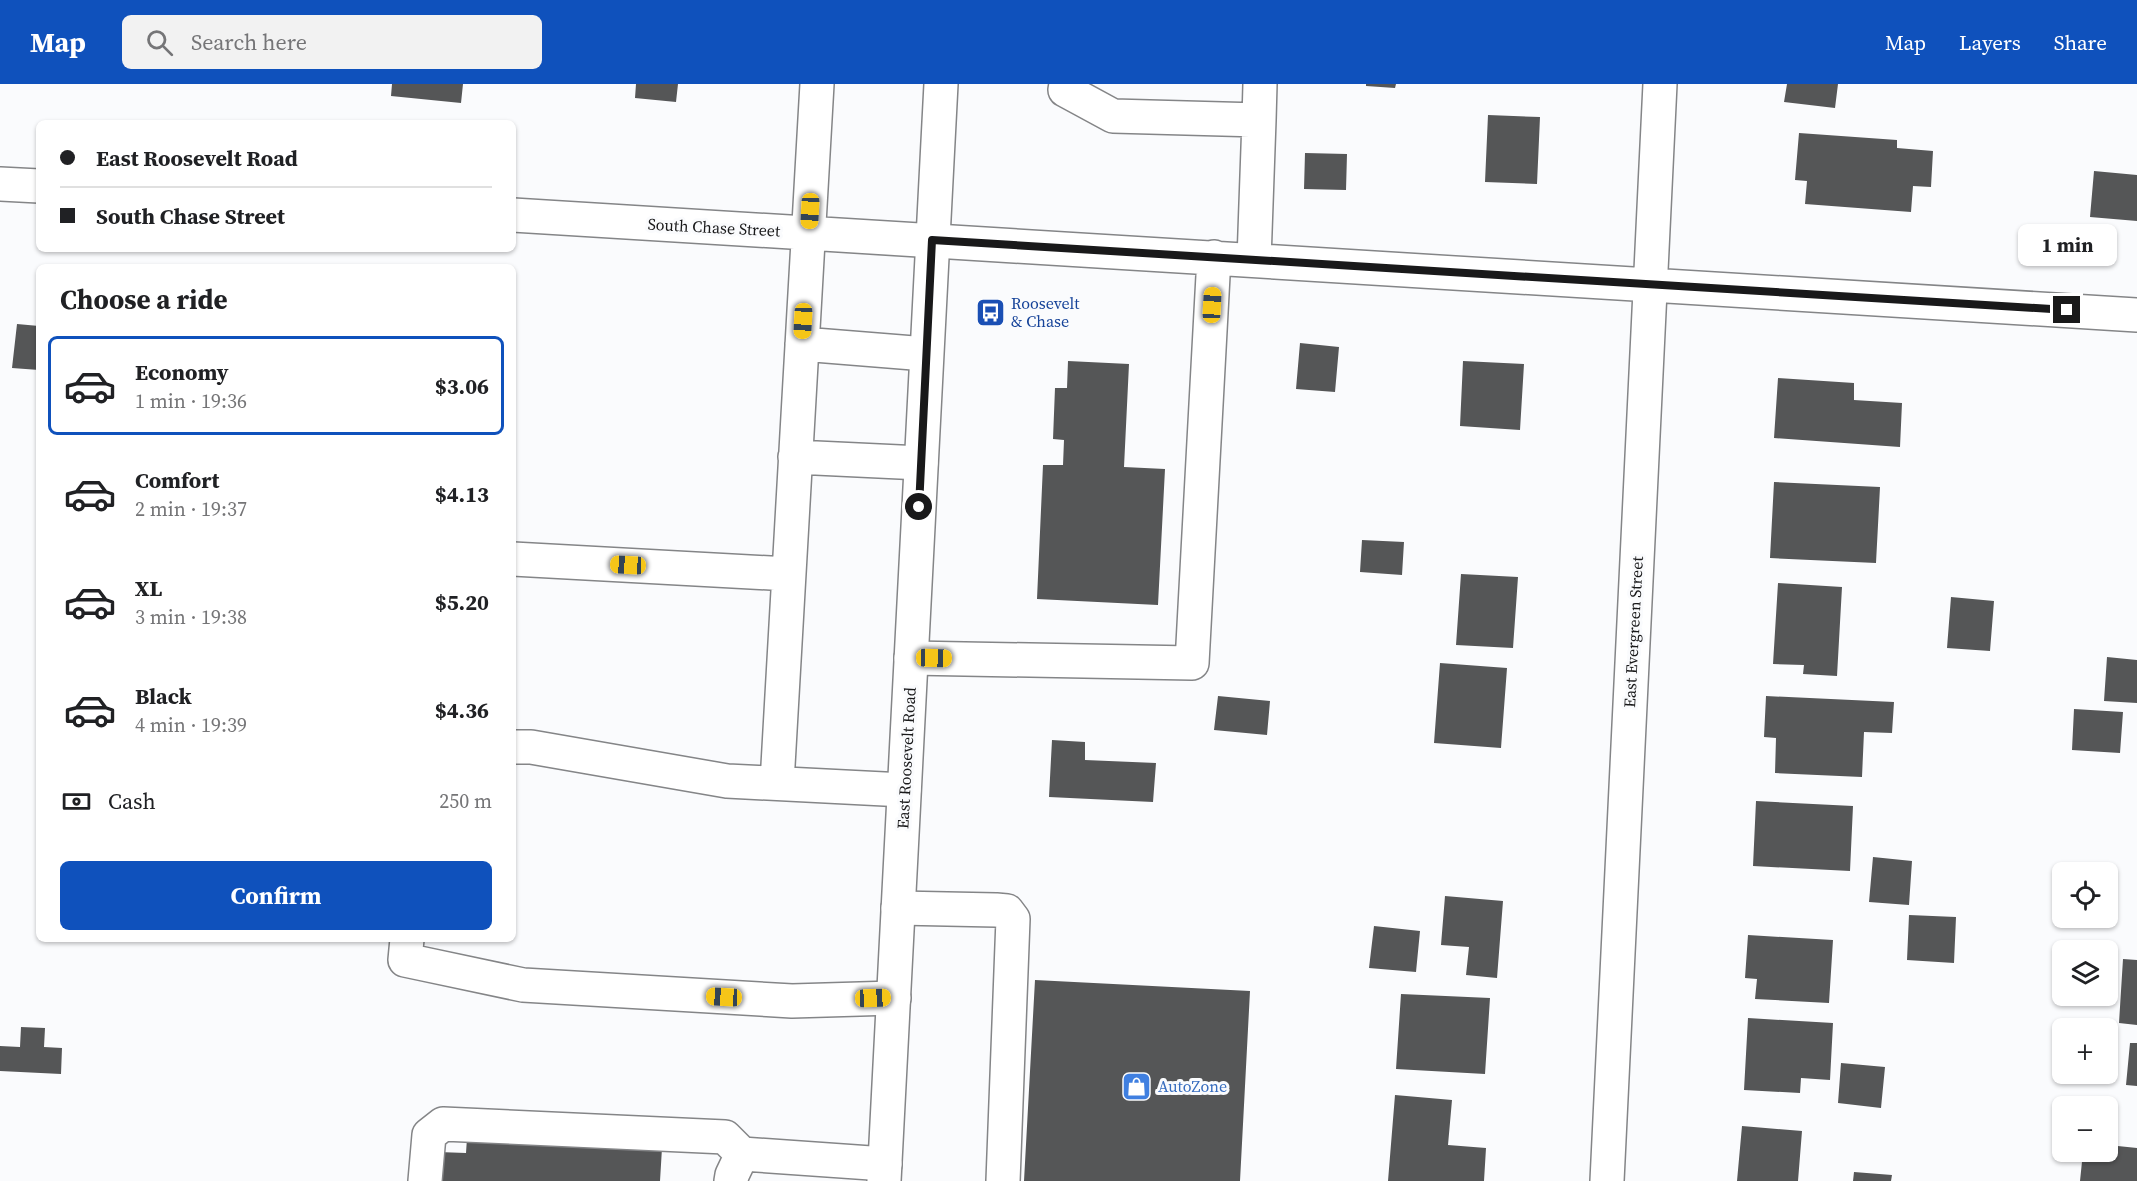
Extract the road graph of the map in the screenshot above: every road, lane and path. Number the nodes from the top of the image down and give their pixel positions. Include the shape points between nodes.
1 (817, 84) edge
2 (941, 84) edge
3 (1066, 84) edge
4 (1260, 84) edge
5 (1660, 84) edge
6 (1259, 120) junction
7 (0, 184) edge
8 (36, 186) edge
9 (516, 215) edge
10 (808, 232) junction
11 (932, 240) junction
12 (1214, 257) junction
13 (1254, 260) junction
14 (1650, 284) junction
15 (2137, 315) edge
16 (802, 344) junction
17 (926, 354) junction
18 (795, 457) junction
19 (921, 463) junction
20 (516, 559) edge
21 (788, 574) junction
22 (911, 658) junction
23 (516, 747) edge
24 (777, 783) junction
25 (904, 790) junction
26 (898, 908) junction
27 (407, 942) edge
28 (894, 998) junction
29 (736, 1168) edge
30 (885, 1172) edge
31 (425, 1181) edge
32 (1003, 1181) edge
33 (1607, 1181) edge

1 - 10 street
2 - 11 street, East Roosevelt Road
3 - 6 street via 1065,90 1113,116
4 - 6 street
5 - 14 street, East Evergreen Street
6 - 13 street
7 - 8 street
9 - 10 street, South Chase Street
10 - 11 street, South Chase Street
10 - 16 street
11 - 12 street, South Chase Street
11 - 17 street, East Roosevelt Road
12 - 13 street, South Chase Street
12 - 22 street via 1192,663
13 - 14 street, South Chase Street
14 - 15 street, South Chase Street
14 - 33 street, East Evergreen Street
16 - 17 street
16 - 18 street
17 - 19 street, East Roosevelt Road
18 - 19 street
18 - 21 street
19 - 22 street, East Roosevelt Road
20 - 21 street
21 - 24 street
22 - 25 street, East Roosevelt Road
23 - 24 street via 727,781
24 - 25 street
25 - 26 street, East Roosevelt Road
26 - 28 street, East Roosevelt Road
26 - 32 street via 1007,911 1013,919
27 - 28 street via 405,960 523,985 792,1000
28 - 30 street, East Roosevelt Road
29 - 30 street
29 - 31 street via 725,1137 443,1124 429,1135

